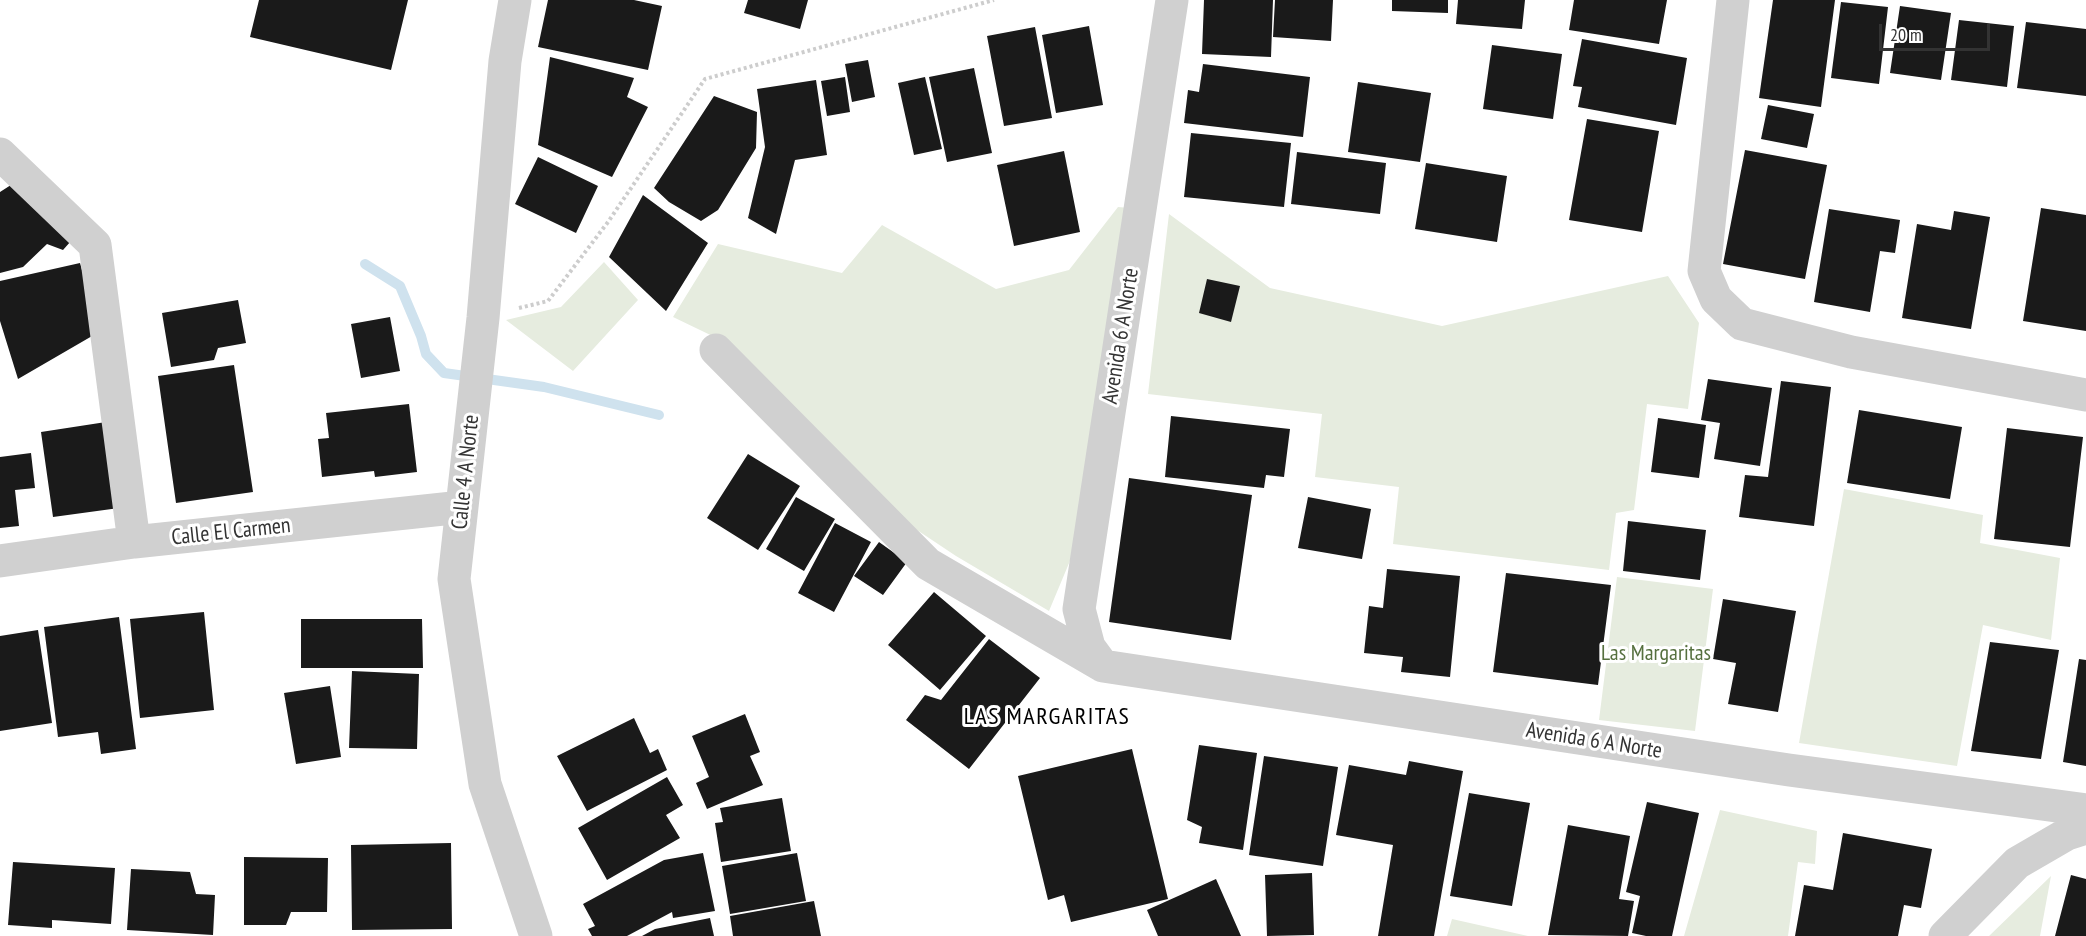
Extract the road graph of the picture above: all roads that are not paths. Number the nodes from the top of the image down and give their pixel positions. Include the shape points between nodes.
1 (515, 0) edge
2 (1172, 0) edge
3 (1733, 0) edge
4 (0, 154) edge
5 (716, 350) dead end
6 (2086, 395) edge
7 (462, 507) junction
8 (134, 542) junction
9 (0, 561) edge
10 (1103, 666) junction
11 (2086, 810) edge
12 (2086, 828) edge
13 (536, 936) edge
14 (1945, 936) edge

1 - 7 street, Calle 4 A Norte via 505,61
2 - 10 street, Avenida 6 A Norte via 1080,609 1089,647
3 - 6 street via 1704,271 1716,299 1742,324 1840,349
4 - 8 street via 95,245
5 - 10 street, Avenida 6 A Norte via 928,564
7 - 8 street, Calle El Carmen
7 - 13 street, Calle 4 A Norte via 454,579 486,784
8 - 9 street, Calle El Carmen
10 - 11 street, Avenida 6 A Norte via 1789,771
12 - 14 street via 2067,834 2018,863

